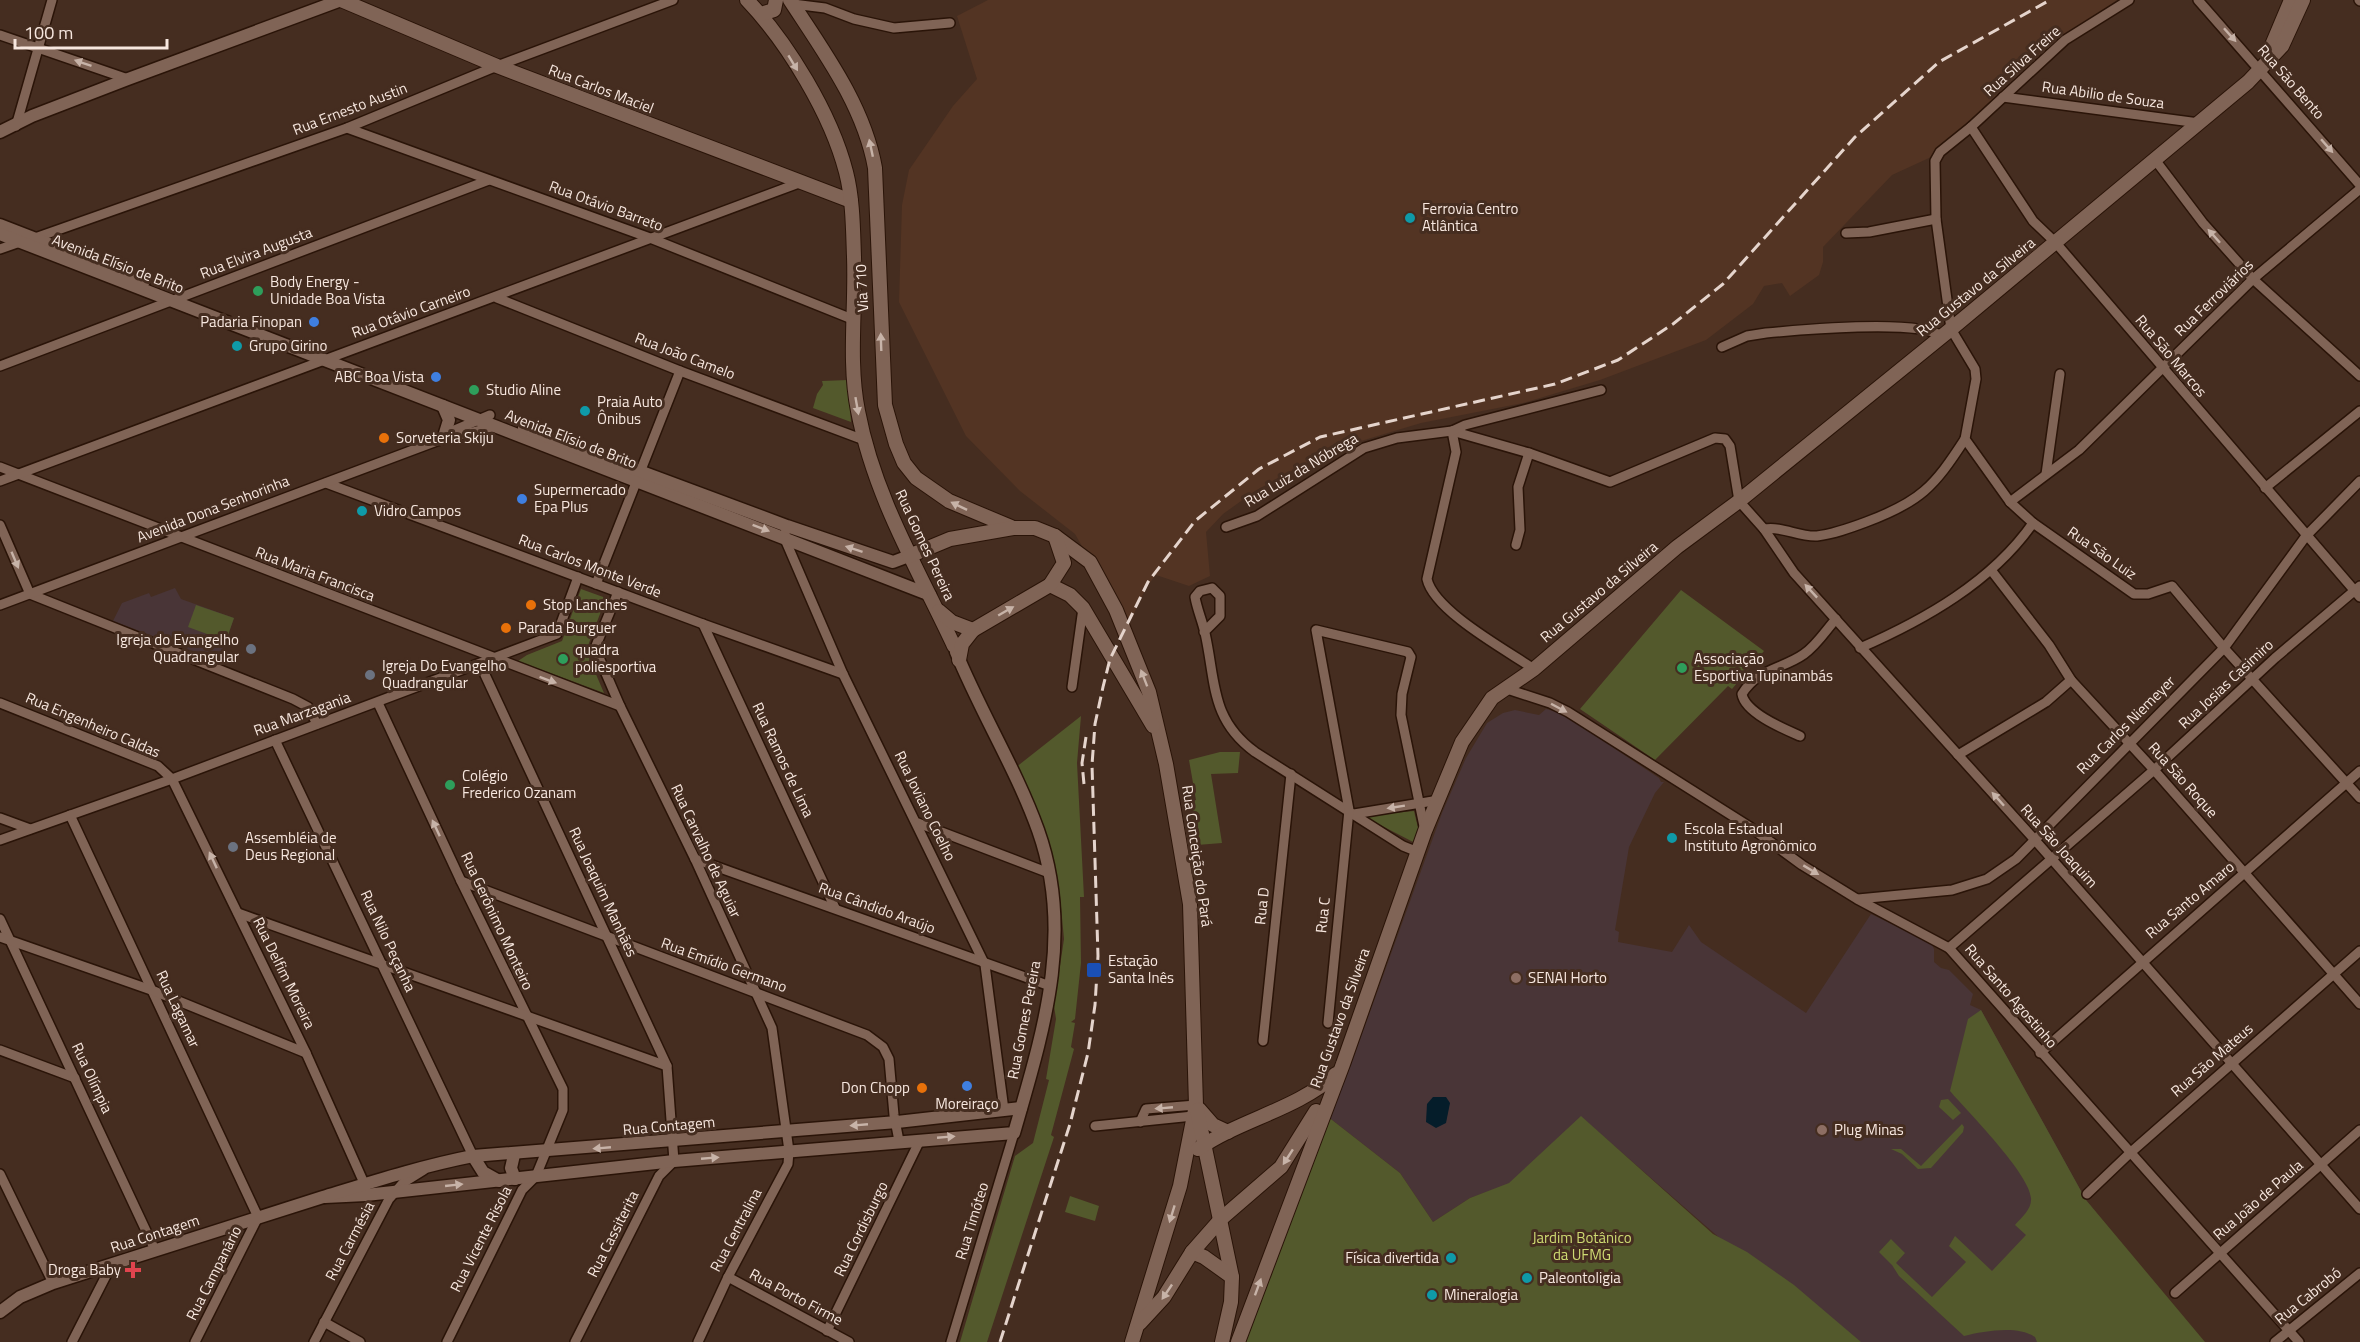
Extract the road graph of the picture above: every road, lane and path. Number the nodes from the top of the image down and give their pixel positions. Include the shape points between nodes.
1 (52, 0) edge
2 (341, 0) edge
3 (673, 0) edge
4 (747, 0) edge
5 (776, 0) edge
6 (2129, 0) edge
7 (2198, 0) edge
8 (2291, 0) edge
9 (2303, 0) edge
10 (792, 2) edge
11 (815, 8) junction
12 (760, 15) junction
13 (950, 23) dead end
14 (808, 27) junction
15 (0, 35) edge
16 (38, 47) junction
17 (497, 66) junction
18 (2261, 70) junction
19 (128, 79) junction
20 (2003, 97) junction
21 (17, 122) junction
22 (2199, 123) junction
23 (0, 124) edge
24 (1971, 127) junction
25 (347, 128) junction
26 (0, 132) edge
27 (2156, 161) junction
28 (489, 180) junction
29 (799, 183) junction
30 (2360, 185) edge
31 (2360, 189) edge
32 (851, 201) junction
33 (1936, 219) junction
34 (0, 225) edge
35 (1846, 233) dead end
36 (0, 234) edge
37 (35, 238) junction
38 (650, 238) junction
39 (20, 242) junction
40 (2056, 243) junction
41 (0, 249) edge
42 (2253, 279) junction
43 (497, 298) junction
44 (179, 299) junction
45 (852, 319) junction
46 (1946, 333) junction
47 (1722, 347) dead end
48 (331, 358) junction
49 (0, 366) edge
50 (2162, 370) junction
51 (680, 371) junction
52 (2060, 374) dead end
53 (2360, 376) edge
54 (1601, 390) dead end
55 (442, 406) junction
56 (2360, 411) edge
57 (489, 421) junction
58 (1452, 431) junction
59 (441, 437) junction
60 (1965, 439) junction
61 (864, 440) junction
62 (1529, 453) junction
63 (0, 468) edge
64 (18, 474) junction
65 (2046, 474) junction
66 (638, 476) junction
67 (0, 481) edge
68 (2360, 481) edge
69 (327, 483) junction
70 (2265, 488) junction
71 (1739, 501) junction
72 (2010, 502) junction
73 (2033, 523) junction
74 (0, 525) edge
75 (1226, 527) dead end
76 (1013, 528) junction
77 (1764, 529) junction
78 (785, 532) junction
79 (1055, 536) junction
80 (2306, 536) junction
81 (181, 537) junction
82 (1516, 545) dead end
83 (909, 556) junction
84 (1991, 570) junction
85 (578, 577) junction
86 (596, 584) junction
87 (1050, 585) junction
88 (2358, 591) edge
89 (618, 592) junction
90 (30, 594) junction
91 (930, 595) junction
92 (0, 606) edge
93 (1083, 608) junction
94 (937, 610) junction
95 (1836, 619) junction
96 (703, 624) junction
97 (973, 630) junction
98 (1204, 632) dead end
99 (954, 646) joint
100 (1860, 648) junction
101 (2224, 648) junction
102 (493, 659) junction
103 (960, 660) junction
104 (480, 663) junction
105 (1534, 669) junction
106 (843, 674) junction
107 (2254, 679) junction
108 (2071, 680) junction
109 (1072, 687) dead end
110 (1504, 688) junction
111 (0, 703) edge
112 (378, 703) junction
113 (620, 706) junction
114 (316, 724) junction
115 (1160, 735) junction
116 (1800, 736) dead end
117 (275, 740) junction
118 (2130, 743) junction
119 (1958, 755) junction
120 (2154, 770) junction
121 (2360, 771) edge
122 (1291, 774) junction
123 (172, 779) junction
124 (2347, 783) junction
125 (2360, 798) edge
126 (1438, 800) junction
127 (1418, 803) junction
128 (1351, 812) junction
129 (70, 815) junction
130 (0, 818) edge
131 (918, 823) junction
132 (30, 829) junction
133 (1425, 831) junction
134 (2034, 839) junction
135 (0, 840) edge
136 (1418, 852) junction
137 (695, 858) junction
138 (2050, 858) junction
139 (1049, 873) junction
140 (2246, 873) junction
141 (461, 881) junction
142 (1857, 898) junction
143 (836, 908) junction
144 (238, 913) junction
145 (0, 919) edge
146 (0, 937) edge
147 (609, 939) junction
148 (10, 941) junction
149 (1949, 948) junction
150 (2360, 951) edge
151 (2141, 961) junction
152 (986, 964) junction
153 (382, 965) junction
154 (2334, 974) junction
155 (1050, 986) junction
156 (154, 991) junction
157 (755, 992) junction
158 (2360, 1004) edge
159 (526, 1017) junction
160 (1328, 1023) dead end
161 (1263, 1041) dead end
162 (0, 1050) edge
163 (306, 1053) junction
164 (2040, 1053) junction
165 (2231, 1063) junction
166 (667, 1066) junction
167 (1339, 1070) junction
168 (75, 1078) junction
169 (1021, 1108) junction
170 (1004, 1110) junction
171 (1195, 1110) junction
172 (897, 1122) junction
173 (1095, 1126) dead end
174 (2360, 1130) edge
175 (786, 1131) junction
176 (1228, 1132) junction
177 (1014, 1133) junction
178 (920, 1140) junction
179 (673, 1141) junction
180 (899, 1141) junction
181 (1205, 1144) junction
182 (789, 1151) junction
183 (545, 1153) junction
184 (2130, 1153) junction
185 (514, 1155) junction
186 (473, 1156) junction
187 (1187, 1158) junction
188 (674, 1161) junction
189 (2322, 1165) junction
190 (427, 1168) junction
191 (0, 1173) edge
192 (536, 1176) junction
193 (515, 1179) junction
194 (499, 1180) junction
195 (364, 1183) junction
196 (396, 1191) junction
197 (2087, 1194) dead end
198 (325, 1197) junction
199 (2360, 1209) edge
200 (258, 1217) junction
201 (1222, 1218) junction
202 (156, 1250) junction
203 (1192, 1252) junction
204 (2220, 1253) junction
205 (112, 1264) junction
206 (2360, 1273) edge
207 (728, 1277) junction
208 (1232, 1277) junction
209 (53, 1283) junction
210 (2175, 1293) dead end
211 (0, 1312) edge
212 (324, 1322) junction
213 (1137, 1327) junction
214 (827, 1331) junction
215 (2291, 1332) junction
216 (72, 1342) edge
217 (195, 1342) edge
218 (314, 1342) edge
219 (360, 1342) edge
220 (447, 1342) edge
221 (575, 1342) edge
222 (698, 1342) edge
223 (849, 1342) edge
224 (951, 1342) edge
225 (1132, 1342) edge
226 (1222, 1342) edge
227 (1238, 1342) edge
228 (2275, 1342) edge
229 (2299, 1342) edge

1 - 16 street
2 - 17 main road, Rua Carlos Maciel
2 - 19 street
3 - 17 street, Rua Ernesto Austin
4 - 12 main road, Rua Gomes Pereira
5 - 12 main road via 774,10
6 - 20 street, Rua Silva Freire via 2065,40
7 -> 18 street, Rua São Bento
8 - 18 main road, Rua Gustavo da Silveira
9 - 18 main road, Rua Gustavo da Silveira via 2282,46
10 - 11 street
10 - 14 main road, Via 710
11 - 13 street via 894,28
11 - 14 street via 806,16
12 -> 32 main road, Rua Gomes Pereira via 779,39 824,116 847,173
76 -> 14 main road, Via 710 via 949,501 916,478 896,444 885,405 875,168 870,141 850,95
15 - 16 street
19 -> 16 street
16 - 21 street
17 - 25 street, Rua Ernesto Austin
17 - 29 main road, Rua Carlos Maciel
18 - 22 main road, Rua Gustavo da Silveira
18 -> 30 street, Rua São Bento
19 - 21 street
20 - 22 street, Rua Abilio de Souza
20 - 24 street, Rua Silva Freire
21 - 23 street
21 - 26 street
22 - 27 main road, Rua Gustavo da Silveira
24 - 33 street, Rua Silva Freire via 1940,152 1934,168
24 - 40 street, Rua São Marcos via 2033,221
25 - 28 street, Rua Otávio Barreto
25 - 37 street, Rua Ernesto Austin
27 - 40 main road, Rua Gustavo da Silveira
42 -> 27 street via 2203,223
28 - 38 street, Rua Otávio Barreto
28 - 44 street, Rua Elvira Augusta
29 - 32 main road, Rua Carlos Maciel
29 - 38 street, Rua Otávio Carneiro
31 - 42 street, Rua Ferroviários
32 - 45 main road, Rua Gomes Pereira
33 - 35 street
33 - 46 street
34 - 37 street, Avenida Elísio de Brito
36 - 39 street, Avenida Elísio de Brito
37 - 44 street, Avenida Elísio de Brito
38 - 43 street, Rua Otávio Carneiro
38 - 45 street, Rua Otávio Barreto
39 - 41 street
39 - 44 street, Avenida Elísio de Brito
40 - 46 main road, Rua Gustavo da Silveira
40 - 50 street, Rua São Marcos
42 - 50 street, Rua Ferroviários
42 - 53 street
43 - 48 street, Rua Otávio Carneiro
43 - 51 street, Rua João Camelo
44 - 48 street, Avenida Elísio de Brito
44 - 49 street, Rua Elvira Augusta
45 -> 61 main road, Rua Gomes Pereira via 853,378
46 - 47 street via 1892,325 1766,333
46 - 60 street via 1975,369
46 - 71 main road, Rua Gustavo da Silveira
48 - 55 street, Avenida Elísio de Brito
48 - 57 street, Avenida Elísio de Brito
48 - 64 street, Rua Otávio Carneiro
50 - 65 street, Rua Ferroviários via 2079,450
50 - 70 street, Rua São Marcos
51 - 61 street, Rua João Camelo
51 - 66 street
52 - 65 street
54 - 58 street, Rua Luiz da Nóbrega
55 - 57 street, Avenida Elísio de Brito
55 - 59 street via 449,420
56 - 70 street
57 - 59 street, Avenida Dona Senhorinha
57 - 59 street, Avenida Dona Senhorinha
57 - 66 street, Avenida Elísio de Brito
58 - 62 street
58 - 75 street, Rua Luiz da Nóbrega via 1396,438 1364,448 1257,516
58 - 105 street via 1456,452 1427,579 1429,588 1450,611
59 - 69 street, Avenida Dona Senhorinha
60 - 72 street, Rua São Luiz
60 - 77 street via 1928,488 1893,512 1822,535 1800,534 1780,527
61 - 83 main road, Rua Gomes Pereira
62 - 71 street via 1610,482 1722,437 1730,446
62 - 82 street via 1518,487 1520,530
63 - 64 street, Rua Maria Francisca
64 - 67 street, Rua Otávio Carneiro
64 - 81 street, Rua Maria Francisca
65 - 72 street, Rua Ferroviários
66 - 78 street, Avenida Elísio de Brito
66 - 86 street
68 - 80 street, Rua Carlos Niemeyer
69 - 81 street, Avenida Dona Senhorinha
69 - 85 street, Rua Carlos Monte Verde
70 - 80 street, Rua São Marcos
71 - 77 street, Rua São Joaquim
71 - 105 main road, Rua Gustavo da Silveira via 1677,547
72 - 73 street, Rua São Luiz
73 - 84 street
73 - 101 street, Rua São Luiz via 2134,594 2172,586
74 -> 90 street
76 - 79 main road via 1035,528
76 - 83 main road via 950,539
95 -> 77 street, Rua São Joaquim via 1794,573
83 -> 78 street, Avenida Elísio de Brito via 893,562
78 - 91 street, Avenida Elísio de Brito
78 - 106 street, Rua Joviano Coelho
79 - 87 main road via 1064,563
115 -> 79 main road, Rua Conceição do Pará via 1149,692 1116,610 1090,562
80 - 88 street, Rua São Marcos
80 - 101 street, Rua Carlos Niemeyer
81 - 90 street, Avenida Dona Senhorinha
81 - 102 street, Rua Maria Francisca
83 - 91 main road, Rua Gomes Pereira
84 - 100 street via 1902,630
84 - 108 street, Rua São Roque
85 - 86 street, Rua Carlos Monte Verde
85 - 102 street, Rua Marzagania via 557,634
86 - 89 street, Rua Carlos Monte Verde
87 - 93 main road via 1070,595
97 -> 87 main road
88 - 107 street, Rua Josias Casimiro
89 - 96 street, Rua Carlos Monte Verde
89 - 113 street, Rua Carvalho de Aguiar via 596,648
90 - 92 street, Avenida Dona Senhorinha
90 - 114 street via 293,699 308,707
91 - 94 main road, Rua Gomes Pereira
93 - 109 street
93 - 115 main road
94 - 97 main road via 952,622
94 - 99 main road, Rua Gomes Pereira
95 - 100 street, Rua São Joaquim
95 - 116 street via 1804,654 1762,673 1742,694 1746,703 1773,725
96 - 106 street, Rua Carlos Monte Verde
96 - 143 street, Rua Ramos de Lima
97 - 103 main road via 962,644
98 - 122 street via 1214,693 1233,734
99 - 103 street, Rua Gomes Pereira
100 - 119 street, Rua São Joaquim
101 - 107 street, Rua São Luiz
101 - 118 street, Rua Carlos Niemeyer
102 - 104 street, Rua Marzagania
102 -> 113 street, Rua Maria Francisca
103 - 139 street, Rua Gomes Pereira via 998,736 1038,831
104 - 112 street, Rua Marzagania
104 - 147 street, Rua Joaquim Manhães
105 - 110 main road, Rua Gustavo da Silveira
106 - 131 street, Rua Joviano Coelho
107 - 120 street, Rua Josias Casimiro
107 - 124 street, Rua São Luiz
108 - 118 street, Rua São Roque
108 - 119 street via 2038,707
110 - 126 main road, Rua Gustavo da Silveira via 1492,698 1462,742
110 -> 142 street, Rua Santo Agostinho via 1568,712
111 - 123 street, Rua Engenheiro Caldas via 158,766
112 - 114 street, Rua Marzagania
141 -> 112 street, Rua Gerônimo Monteiro
113 - 137 street, Rua Carvalho de Aguiar
114 - 117 street, Rua Marzagania
115 - 171 main road, Rua Conceição do Pará via 1190,904
117 - 123 street, Rua Marzagania
117 - 153 street, Rua Nilo Peçanha
118 - 120 street, Rua São Roque
118 - 134 street, Rua Carlos Niemeyer
134 -> 119 street, Rua São Joaquim
120 - 138 street, Rua Josias Casimiro
120 - 140 street, Rua São Roque
121 - 124 street, Rua Santo Amaro
122 - 128 street
122 - 161 street, Rua D
123 - 129 street, Rua Marzagania
144 -> 123 street, Rua Delfim Moreira
124 - 125 street, Rua São Luiz
124 - 140 street, Rua Santo Amaro
126 - 127 street
126 - 133 main road, Rua Gustavo da Silveira
127 -> 128 street
127 - 128 street, Rua C via 1401,715 1412,657 1408,652 1316,630
127 - 133 street
128 - 136 street
128 - 160 street, Rua C
129 - 132 street, Rua Marzagania
129 - 156 street, Rua Lagamar
130 - 132 street
131 - 139 street
131 - 152 street, Rua Joviano Coelho
132 - 135 street, Rua Marzagania
133 - 136 main road, Rua Gustavo da Silveira
134 - 138 street, Rua São Joaquim
134 - 142 street, Rua Carlos Niemeyer via 2016,859 1987,879 1952,890
136 - 167 main road, Rua Gustavo da Silveira
137 - 143 street, Rua Cândido Araújo
137 - 157 street, Rua Carvalho de Aguiar
138 - 149 street, Rua Josias Casimiro
138 - 151 street, Rua São Joaquim
139 - 155 street, Rua Gomes Pereira via 1056,909
140 - 151 street, Rua Santo Amaro
140 - 154 street, Rua São Roque
141 - 147 street, Rua Emídio Germano
141 - 159 street, Rua Gerônimo Monteiro
142 - 149 street, Rua Santo Agostinho
143 - 152 street, Rua Cândido Araújo
144 - 153 street
144 - 163 street, Rua Delfim Moreira
145 - 148 street, Rua Olímpia
146 - 148 street
147 - 157 street, Rua Emídio Germano
147 - 166 street, Rua Joaquim Manhães
148 - 156 street
148 - 168 street, Rua Olímpia
149 - 164 street, Rua Santo Agostinho
150 - 154 street, Rua São Mateus
151 - 164 street, Rua Santo Amaro
151 - 165 street, Rua São Joaquim
152 - 155 street, Rua Cândido Araújo
152 - 170 street, Rua Joviano Coelho
153 - 159 street
153 - 186 street, Rua Nilo Peçanha
154 - 158 street, Rua São Roque
154 - 165 street, Rua São Mateus
155 - 169 street, Rua Gomes Pereira via 1036,1058
156 - 163 street
156 - 200 street, Rua Lagamar
157 - 172 street, Rua Emídio Germano via 867,1035 883,1047 889,1059
157 - 175 street, Rua Carvalho de Aguiar via 776,1044
159 - 166 street
159 - 183 street, Rua Gerônimo Monteiro via 565,1098
162 - 168 street
163 - 195 street, Rua Delfim Moreira
164 - 184 street, Rua Santo Agostinho
165 - 184 street, Rua São Mateus
165 - 189 street, Rua São Joaquim
166 - 179 street, Rua Joaquim Manhães
167 - 176 main road via 1318,1090
167 -> 201 main road via 1281,1167
227 -> 167 main road, Rua Gustavo da Silveira
168 - 202 street, Rua Olímpia
169 - 170 street, Rua Contagem
169 - 177 street, Rua Timóteo
170 - 172 street, Rua Contagem
171 - 173 street via 1146,1109 1140,1122
171 - 176 main road
171 - 181 main road
171 - 187 main road, Rua Conceição do Pará
172 -> 175 street, Rua Contagem
172 - 180 street, Rua Emídio Germano
174 - 189 street, Rua João de Paula
175 - 179 street, Rua Contagem
175 - 182 street, Rua Centralina
176 - 181 main road
178 -> 177 street, Rua Contagem
177 - 224 street, Rua Timóteo
178 - 180 street, Rua Contagem
178 - 214 street, Rua Cordisburgo
179 -> 183 street, Rua Contagem
179 - 188 street
180 - 182 street, Rua Contagem
181 - 187 main road
181 - 201 main road
188 -> 182 street, Rua Contagem
182 - 207 street, Rua Centralina via 788,1164
183 - 185 street, Rua Contagem
183 - 192 street, Rua Vicente Risola
184 - 197 street, Rua São Mateus
184 - 204 street, Rua Santo Agostinho
185 - 186 street, Rua Contagem
185 - 193 street via 511,1168
186 - 190 street, Rua Contagem
186 - 194 street via 483,1172
187 -> 213 main road, Rua Conceição do Pará
188 - 192 street, Rua Contagem
188 - 221 street, Rua Cassiterita via 659,1176
189 - 199 street, Rua São Joaquim
189 - 204 street, Rua João de Paula
190 - 195 street, Rua Contagem
190 - 196 street, Rua Carmésia
191 - 209 street
192 - 193 street, Rua Contagem
192 - 220 street, Rua Vicente Risola via 522,1190
193 - 194 street, Rua Contagem
196 -> 194 street, Rua Contagem
195 - 198 street, Rua Contagem
196 - 198 street, Rua Contagem
196 - 212 street, Rua Carmésia
198 - 200 street, Rua Contagem
200 - 202 street, Rua Contagem
200 - 217 street, Rua Campanário
201 - 203 main road
201 - 208 main road
202 - 205 street, Rua Contagem
203 - 208 main road
203 -> 213 main road via 1164,1297
204 - 210 street, Rua João de Paula
204 - 215 street, Rua Santo Agostinho
205 - 209 street, Rua Contagem
205 - 216 street
206 - 215 street, Rua Cabrobó
207 - 214 street, Rua Porto Firme
207 - 222 street, Rua Centralina
208 - 226 main road via 1232,1302
209 - 211 street, Rua Contagem
212 - 218 street, Rua Carmésia
212 - 219 street
213 - 225 main road, Rua Conceição do Pará
214 - 223 street, Rua Porto Firme
215 - 228 street, Rua Cabrobó
215 - 229 street, Rua Santo Agostinho

